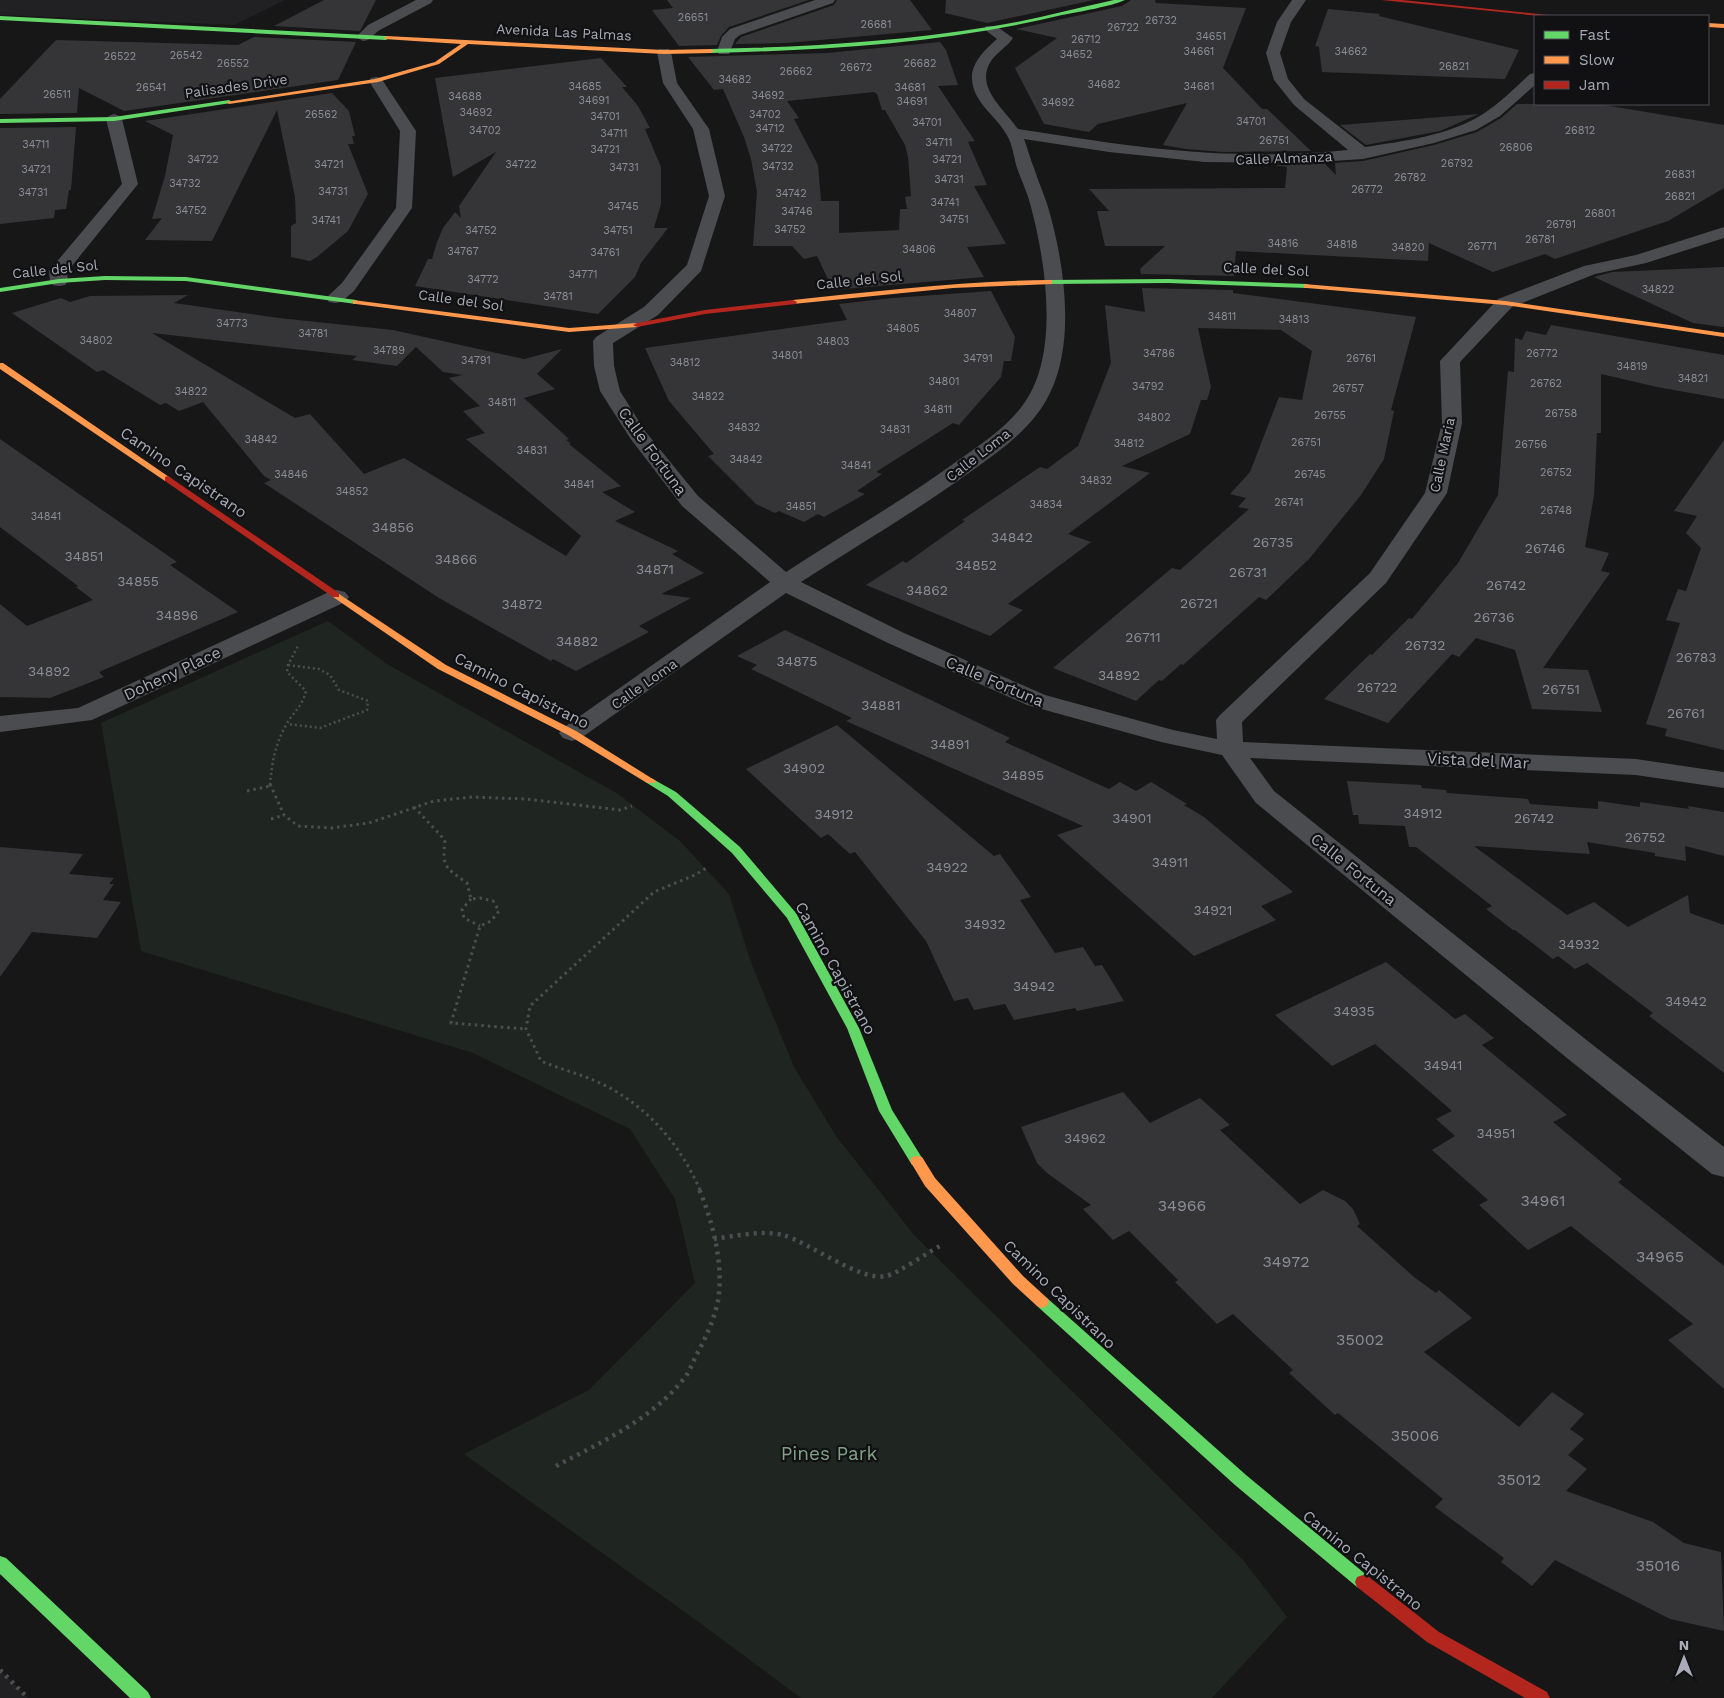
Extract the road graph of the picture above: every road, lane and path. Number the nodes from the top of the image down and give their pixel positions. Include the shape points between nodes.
1 (426, 0) edge
2 (828, 0) edge
3 (1122, 0) edge
4 (1299, 0) edge
5 (1384, 0) edge
6 (1544, 15) edge
7 (0, 18) edge
8 (1709, 25) edge
9 (1724, 26) edge
10 (991, 29) junction
11 (363, 37) junction
12 (467, 42) junction
13 (724, 51) junction
14 (664, 52) junction
15 (1534, 77) edge
16 (376, 80) junction
17 (114, 119) junction
18 (0, 121) edge
19 (1014, 133) junction
20 (1363, 154) junction
21 (1724, 232) edge
22 (58, 281) junction
23 (1053, 281) junction
24 (0, 290) edge
25 (335, 298) junction
26 (1505, 303) junction
27 (626, 327) junction
28 (1724, 335) edge
29 (0, 365) edge
30 (785, 583) junction
31 (337, 597) junction
32 (301, 642) dead end
33 (288, 665) junction
34 (0, 724) edge
35 (287, 724) junction
36 (572, 733) junction
37 (1231, 749) junction
38 (1724, 780) edge
39 (270, 786) junction
40 (247, 792) dead end
41 (672, 794) junction
42 (414, 807) junction
43 (284, 815) junction
44 (271, 819) dead end
45 (736, 850) junction
46 (471, 899) junction
47 (480, 926) junction
48 (526, 1029) junction
49 (1724, 1165) edge
50 (972, 1230) junction
51 (714, 1239) junction
52 (556, 1466) dead end
53 (0, 1563) edge
54 (0, 1670) edge
55 (28, 1698) edge
56 (142, 1698) edge
57 (1540, 1698) edge

1 - 11 street
2 - 13 street via 735,32 729,37
3 - 10 street, Avenida Las Palmas
4 - 20 street via 1284,22 1273,53 1281,80 1299,102
5 - 6 street
7 - 11 street, Avenida Las Palmas
8 - 9 street
10 - 13 street, Avenida Las Palmas via 812,48
10 - 19 street, Calle Loma via 1006,38 992,50 983,64 979,74 980,86 995,112
11 - 12 street, Avenida Las Palmas
12 - 14 street, Avenida Las Palmas
12 - 16 street, Palisades Drive via 437,63
13 - 14 street, Avenida Las Palmas
14 - 27 street, Calle Fortuna via 670,83 702,129 717,196 695,267 651,311
15 - 20 street, Calle Almanza via 1507,104 1481,122 1434,139
16 - 17 street, Palisades Drive
16 - 25 street via 408,131 404,208 348,287
17 - 18 street, Palisades Drive
17 - 22 street via 130,184 58,271
19 - 20 street, Calle Almanza via 1112,149 1211,159 1313,159
19 - 23 street, Calle Loma via 1042,215
21 - 26 street, Calle Maria via 1640,259 1590,270
22 - 24 street, Calle del Sol
22 - 25 street, Calle del Sol via 176,279
23 - 26 street, Calle del Sol via 1287,284
23 - 27 street, Calle del Sol via 892,291 705,312
23 - 30 street, Calle Loma via 1055,349 1045,386 1028,412 945,481
25 - 27 street, Calle del Sol via 569,330
26 - 28 street, Calle del Sol
26 - 37 street, Calle Maria via 1450,361 1452,423 1436,493 1378,578 1229,720
27 - 30 street, Calle Fortuna via 603,341 610,391 637,434 690,501
29 - 31 street, Camino Capistrano
30 - 36 street, Calle Loma
30 - 37 street, Calle Fortuna via 896,638 1036,700 1170,737
31 - 34 street, Doheny Place via 83,715
31 - 36 street, Camino Capistrano via 442,667
32 - 33 path
33 - 35 path via 287,672 306,691 303,703
33 - 35 path via 322,668 333,676 339,690 368,701 367,710 332,725 320,728
35 - 39 path via 274,750
36 - 41 street, Camino Capistrano
37 - 38 street, Vista del Mar via 1636,767
37 - 49 street, Calle Fortuna via 1265,797
39 - 40 path
39 - 43 path
41 - 42 path via 620,810 525,799 472,797 434,801
41 - 45 street, Camino Capistrano
42 - 43 path via 369,823 331,828 298,826
42 - 46 path via 445,840 443,860 449,870 467,883
43 - 44 path
45 - 48 path via 695,875 654,892 530,1006
45 - 50 street, Camino Capistrano via 792,916 853,1028 886,1111 930,1182
46 - 47 path via 462,910 464,918
46 - 47 path via 493,901 499,911 491,921
47 - 48 path via 451,1022
48 - 51 path via 541,1061 608,1087 672,1140 688,1166 706,1208
50 - 51 path via 886,1276 865,1275 782,1235 746,1234
50 - 57 street, Camino Capistrano via 1018,1280 1315,1544 1433,1637
51 - 52 path via 720,1274 719,1295 708,1332 683,1382 642,1418
53 - 56 street
54 - 55 path

